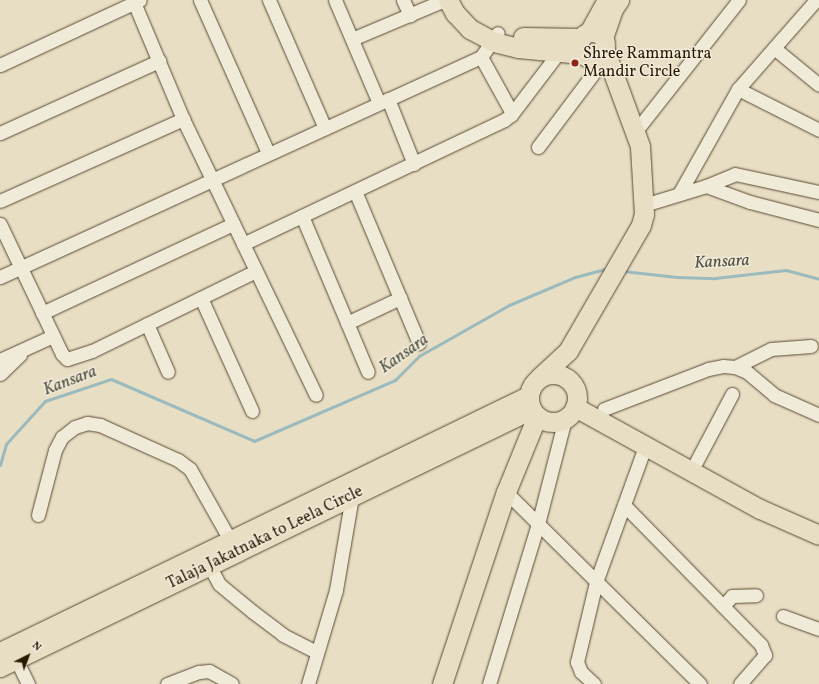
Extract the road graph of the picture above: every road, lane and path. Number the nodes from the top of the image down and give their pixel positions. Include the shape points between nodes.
1 (200, 0) edge
2 (268, 0) edge
3 (335, 0) edge
4 (403, 0) edge
5 (446, 0) edge
6 (458, 0) edge
7 (606, 0) edge
8 (620, 0) edge
9 (739, 0) edge
10 (816, 0) edge
11 (136, 1) edge
12 (410, 15) junction
13 (496, 37) junction
14 (352, 39) junction
15 (593, 48) junction
16 (774, 48) junction
17 (559, 52) junction
18 (481, 57) junction
19 (159, 61) junction
20 (0, 65) edge
21 (817, 80) edge
22 (738, 89) junction
23 (384, 101) junction
24 (512, 114) junction
25 (184, 119) junction
26 (325, 128) junction
27 (819, 130) edge
28 (635, 132) junction
29 (0, 133) edge
30 (538, 147) dead end
31 (268, 153) junction
32 (414, 164) junction
33 (642, 175) junction
34 (211, 180) junction
35 (706, 186) junction
36 (355, 191) junction
37 (819, 192) edge
38 (679, 194) junction
39 (0, 201) edge
40 (644, 205) junction
41 (302, 216) junction
42 (819, 220) edge
43 (0, 224) edge
44 (233, 224) junction
45 (243, 244) junction
46 (20, 267) junction
47 (256, 271) junction
48 (0, 276) edge
49 (201, 298) junction
50 (400, 298) junction
51 (42, 313) junction
52 (347, 323) junction
53 (146, 324) junction
54 (53, 336) junction
55 (419, 343) dead end
56 (811, 346) dead end
57 (27, 348) junction
58 (569, 350) junction
59 (0, 360) edge
60 (735, 367) junction
61 (168, 372) dead end
62 (368, 372) dead end
63 (0, 374) edge
64 (540, 377) junction
65 (732, 394) dead end
66 (316, 395) dead end
67 (572, 401) junction
68 (532, 407) junction
69 (604, 409) junction
70 (252, 411) dead end
71 (819, 415) edge
72 (646, 444) junction
73 (696, 462) junction
74 (356, 476) junction
75 (506, 492) junction
76 (353, 494) junction
77 (624, 505) junction
78 (38, 515) dead end
79 (538, 524) junction
80 (819, 527) edge
81 (819, 535) edge
82 (232, 545) junction
83 (209, 565) junction
84 (596, 582) junction
85 (756, 595) dead end
86 (723, 606) junction
87 (784, 616) dead end
88 (819, 629) edge
89 (9, 652) edge
90 (317, 652) junction
91 (0, 668) edge
92 (28, 684) edge
93 (167, 684) edge
94 (232, 684) edge
95 (308, 684) edge
96 (442, 684) edge
97 (489, 684) edge
98 (594, 684) edge
99 (700, 684) edge
100 (740, 684) edge

1 - 31 street
2 - 26 street
3 - 14 street
4 - 12 street
5 - 12 street
5 - 13 highway via 470,29
6 - 13 highway via 466,13
7 - 15 main road
8 - 15 main road
9 - 28 street
10 - 16 street
11 - 19 street
11 - 20 street
12 - 14 street
13 - 15 highway via 525,38
13 - 17 highway via 518,48
13 - 18 street
14 - 23 street
15 - 17 highway
15 - 28 highway
15 - 30 street
15 - 33 highway via 633,159
16 - 21 street
16 - 22 street
17 - 24 street
18 - 23 street
18 - 24 street
19 - 25 street
19 - 29 street
22 - 27 street
22 - 38 street
23 - 26 street
23 - 32 street
24 - 32 street
25 - 34 street
25 - 39 street
26 - 31 street
28 - 33 highway via 641,151
31 - 34 street
32 - 36 street
33 - 40 highway
34 - 44 street
34 - 46 street
35 - 37 street via 735,174
35 - 38 street
35 - 42 street via 755,204 793,211
36 - 41 street
36 - 50 street
38 - 40 street
40 - 58 highway via 641,225
41 - 45 street
41 - 52 street
43 - 46 street
44 - 45 street
44 - 51 street
45 - 47 street
46 - 48 street
46 - 51 street
47 - 49 street
47 - 66 street
49 - 53 street
49 - 70 street
50 - 52 street
50 - 55 street
51 - 54 street
52 - 62 street
53 - 54 street via 71,359 62,354
53 - 61 street
54 - 57 street
56 - 60 street via 771,350
57 - 59 street
57 - 63 street
58 - 64 highway
58 - 67 highway
60 - 69 street via 708,369
60 - 71 street via 747,372 774,395
64 - 67 highway via 550,374 561,375
64 - 68 highway via 532,384
65 - 73 street
67 - 68 highway via 555,422 544,421
67 - 69 highway
67 - 72 highway
67 - 79 street
68 - 74 main road, Talaja Jakatnaka to Leela Circle
68 - 75 highway
68 - 76 main road, Talaja Jakatnaka to Leela Circle
69 - 73 highway
72 - 77 street
72 - 81 highway via 760,508
73 - 80 highway
74 - 76 street
74 - 82 main road, Talaja Jakatnaka to Leela Circle
75 - 79 street
75 - 96 highway
76 - 82 main road, Talaja Jakatnaka to Leela Circle
76 - 90 street via 336,590
77 - 84 street
77 - 86 street
78 - 82 street via 55,450 62,437 75,427 87,424 100,425 184,464 194,474
79 - 84 street
79 - 97 street
82 - 83 main road, Talaja Jakatnaka to Leela Circle
82 - 89 main road, Talaja Jakatnaka to Leela Circle
83 - 89 main road, Talaja Jakatnaka to Leela Circle
83 - 90 street via 219,584 253,612 284,635
84 - 98 street via 577,662 581,672
84 - 99 street
85 - 86 street via 732,596
86 - 100 street via 761,645 765,655
87 - 88 street
89 - 91 main road, Talaja Jakatnaka to Leela Circle
89 - 92 street
90 - 95 street
93 - 94 street via 199,672 209,671

